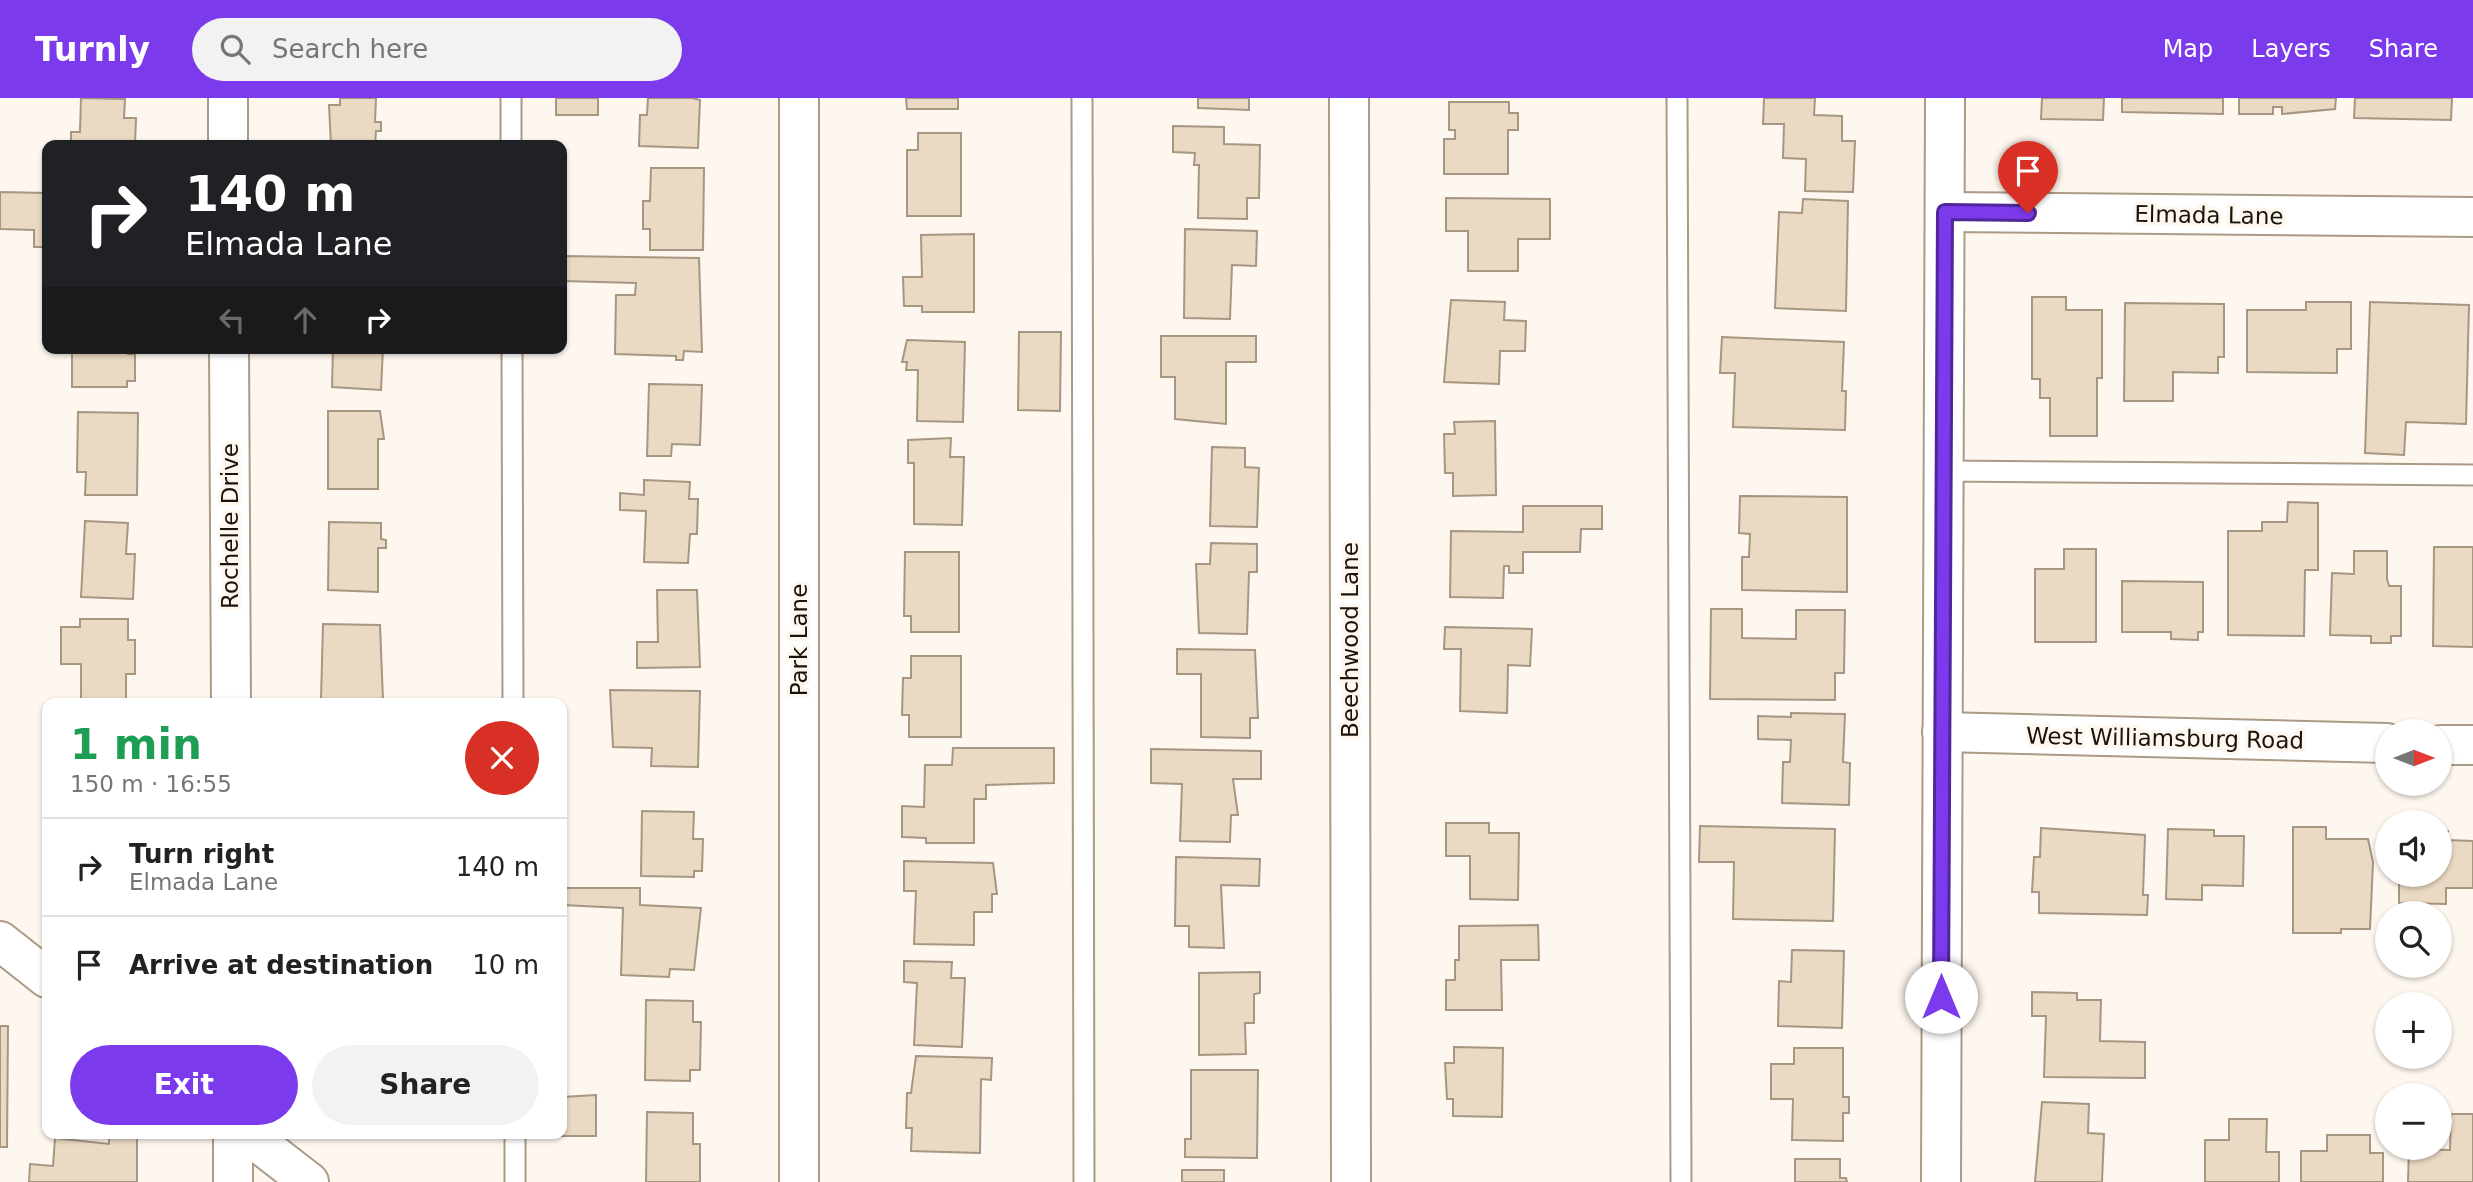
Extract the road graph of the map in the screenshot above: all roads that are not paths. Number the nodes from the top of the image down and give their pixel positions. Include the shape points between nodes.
1 (228, 98) edge
2 (511, 98) edge
3 (799, 98) edge
4 (1082, 98) edge
5 (1349, 98) edge
6 (1677, 98) edge
7 (1945, 98) edge
8 (229, 140) edge
9 (511, 140) edge
10 (1945, 212) junction
11 (2473, 217) edge
12 (229, 354) edge
13 (512, 354) edge
14 (1943, 471) junction
15 (2473, 475) edge
16 (231, 698) edge
17 (513, 698) edge
18 (1942, 732) junction
19 (2375, 743) edge
20 (2452, 745) edge
21 (2473, 745) edge
22 (0, 941) edge
23 (42, 974) edge
24 (233, 1139) edge
25 (253, 1139) edge
26 (515, 1139) edge
27 (233, 1182) edge
28 (309, 1182) edge
29 (515, 1182) edge
30 (799, 1182) edge
31 (1084, 1182) edge
32 (1350, 1182) edge
33 (1681, 1182) edge
34 (1941, 1182) edge

1 - 8 street
2 - 9 lane
3 - 30 street, Park Lane
4 - 31 lane
5 - 32 street, Beechwood Lane
6 - 33 lane
7 - 10 street
10 - 11 street, Elmada Lane
10 - 14 street
12 - 16 street, Rochelle Drive
13 - 17 lane
14 - 15 lane
14 - 18 street
18 - 19 street, West Williamsburg Road
18 - 34 street
20 - 21 street
22 - 23 street
24 - 27 street
25 - 28 street
26 - 29 lane

